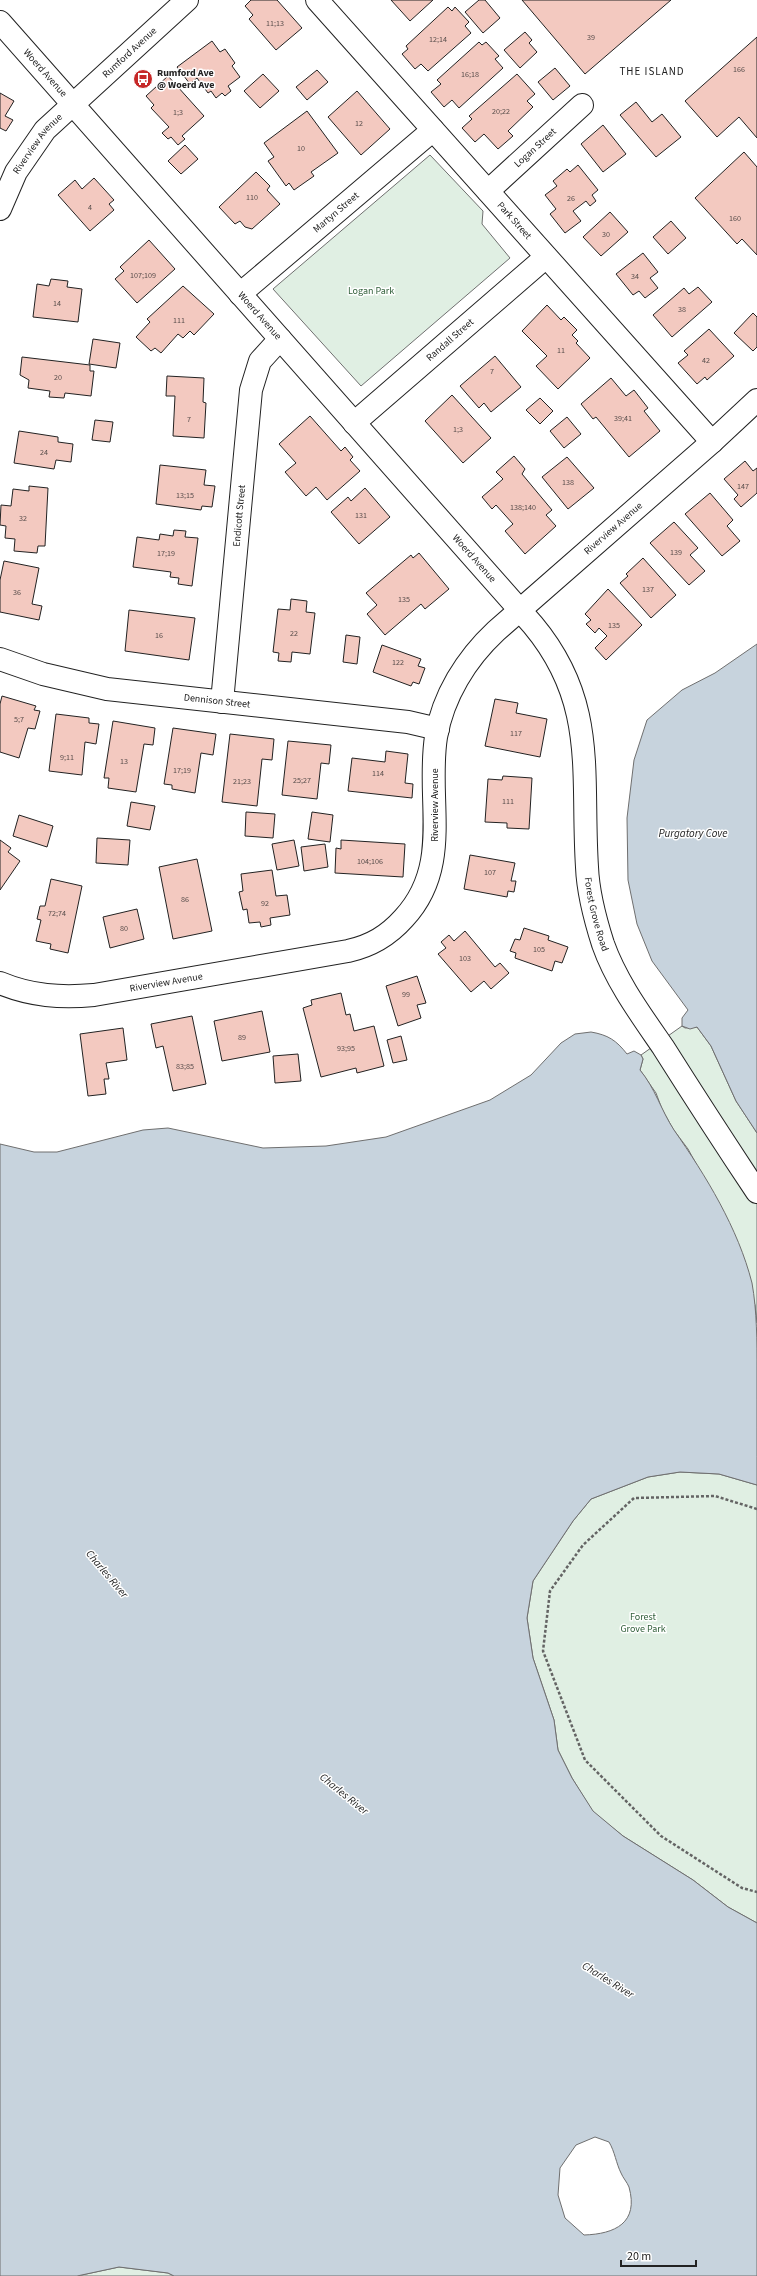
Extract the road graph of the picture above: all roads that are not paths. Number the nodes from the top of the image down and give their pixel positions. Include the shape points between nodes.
1 (187, 0) edge
2 (317, 0) edge
3 (0, 22) edge
4 (72, 104) junction
5 (582, 105) dead end
6 (433, 130) junction
7 (488, 191) junction
8 (0, 209) edge
9 (546, 257) junction
10 (240, 294) junction
11 (280, 339) junction
12 (757, 400) edge
13 (354, 423) junction
14 (712, 442) junction
15 (519, 610) junction
16 (0, 659) edge
17 (222, 702) junction
18 (438, 729) junction
19 (0, 983) edge
20 (757, 1192) edge

1 - 4 street, Rumford Avenue
2 - 6 street, Park Street
3 - 4 street, Woerd Avenue
4 - 8 street, Riverview Avenue via 45,130 28,152 12,179
4 - 10 street, Woerd Avenue
5 - 7 street, Logan Street
6 - 7 street, Park Street
6 - 10 street, Martyn Street
7 - 9 street, Park Street
9 - 13 street, Randall Street
9 - 14 street, Park Street
10 - 11 street, Woerd Avenue
11 - 13 street, Woerd Avenue
11 - 17 street, Endicott Street via 260,361 251,390
12 - 14 street, Riverview Avenue
13 - 15 street, Woerd Avenue
14 - 15 street, Riverview Avenue
15 - 18 street, Riverview Avenue via 485,640 462,670 450,693
15 - 20 street, Forest Grove Road via 543,637 560,664 580,722 585,760 587,868 595,915 604,946 629,995
16 - 17 street, Dennison Street via 43,674 87,685
17 - 18 street, Dennison Street via 408,722
18 - 19 street, Riverview Avenue via 435,756 435,844 430,870 414,906 397,926 379,940 348,951 94,995 52,996 27,992

